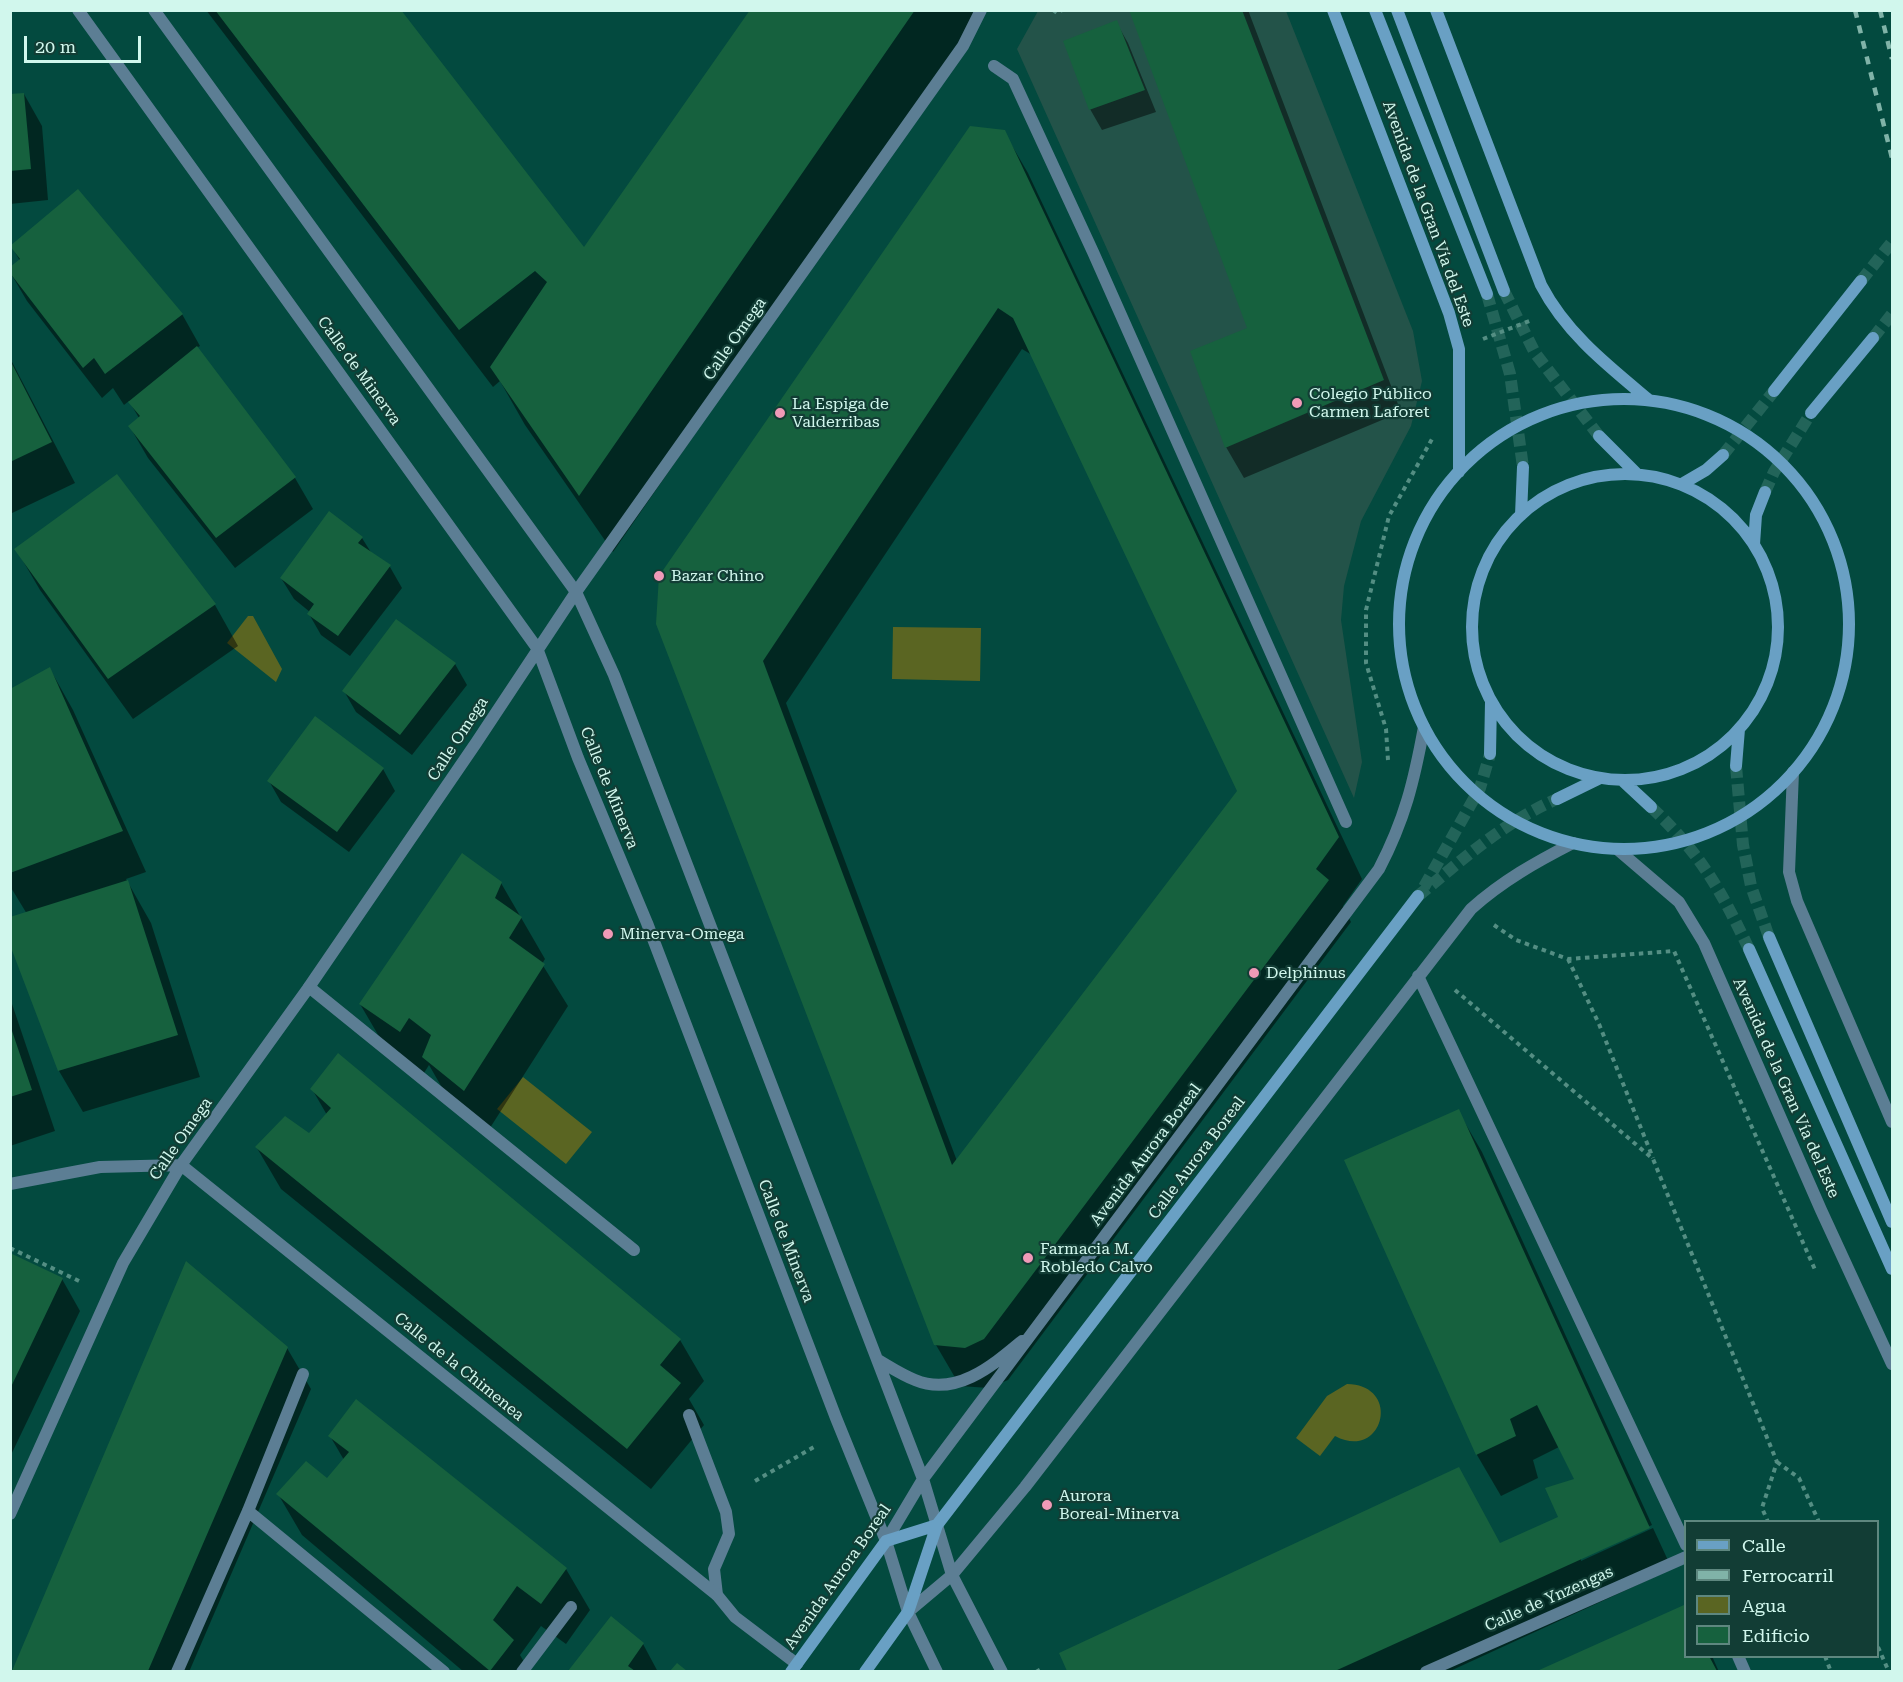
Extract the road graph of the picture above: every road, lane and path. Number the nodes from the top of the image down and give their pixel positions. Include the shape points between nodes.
1 (78, 10) edge
2 (154, 10) edge
3 (981, 10) edge
4 (1053, 10) edge
5 (1062, 10) edge
6 (1333, 10) edge
7 (1375, 10) edge
8 (1397, 10) edge
9 (1436, 10) edge
10 (994, 66) dead end
11 (1861, 281) tunnel mouth
12 (1504, 291) tunnel mouth
13 (1487, 294) tunnel mouth
14 (1540, 317) dead end
15 (1873, 338) tunnel mouth
16 (1477, 341) dead end
17 (1774, 391) tunnel mouth
18 (1648, 400) junction
19 (1811, 413) tunnel mouth
20 (1436, 431) dead end
21 (1599, 436) tunnel mouth
22 (1723, 455) tunnel mouth
23 (1523, 467) tunnel mouth
24 (1459, 472) junction
25 (1637, 474) junction
26 (1682, 484) junction
27 (1765, 492) tunnel mouth
28 (1521, 515) junction
29 (1754, 544) junction
30 (576, 592) junction
31 (537, 648) junction
32 (1491, 700) junction
33 (1424, 727) junction
34 (1739, 729) junction
35 (1490, 754) tunnel mouth
36 (1736, 766) tunnel mouth
37 (1389, 768) dead end
38 (1793, 772) junction
39 (1600, 777) junction
40 (1622, 780) junction
41 (1557, 799) tunnel mouth
42 (1651, 807) tunnel mouth
43 (1346, 822) dead end
44 (1573, 843) junction
45 (1617, 849) junction
46 (1418, 896) tunnel mouth
47 (1487, 920) dead end
48 (1769, 938) tunnel mouth
49 (1749, 949) tunnel mouth
50 (1568, 959) junction
51 (1418, 976) junction
52 (1450, 985) dead end
53 (309, 987) junction
54 (1893, 1122) edge
55 (1653, 1159) junction
56 (181, 1165) junction
57 (10, 1184) edge
58 (1893, 1222) edge
59 (10, 1248) edge
60 (634, 1250) dead end
61 (1893, 1269) edge
62 (1816, 1272) dead end
63 (79, 1281) dead end
64 (1039, 1327) junction
65 (878, 1360) junction
66 (1893, 1364) edge
67 (303, 1374) dead end
68 (689, 1415) dead end
69 (814, 1447) dead end
70 (1777, 1462) junction
71 (923, 1479) junction
72 (755, 1481) dead end
73 (248, 1511) junction
74 (10, 1514) edge
75 (1768, 1520) edge
76 (1819, 1520) edge
77 (937, 1525) junction
78 (1684, 1541) edge
79 (886, 1542) junction
80 (1684, 1558) edge
81 (952, 1575) junction
82 (717, 1594) junction
83 (571, 1607) dead end
84 (908, 1612) junction
85 (1879, 1649) edge
86 (794, 1668) edge
87 (1043, 1668) dead end
88 (177, 1671) edge
89 (444, 1671) edge
90 (522, 1671) edge
91 (864, 1671) edge
92 (937, 1671) edge
93 (1002, 1671) edge
94 (1036, 1671) edge
95 (1426, 1671) edge
96 (1889, 1671) edge

1 - 31 street, Calle de Minerva
2 - 30 street
3 - 30 street, Calle Omega via 963,46
4 - 5 path
6 - 24 main road, Avenida de la Gran Vía del Este via 1460,349
7 - 13 main road, Avenida de la Gran Vía del Este
8 - 12 main road
9 - 18 main road via 1553,309 1576,337
10 - 43 street via 1013,79
11 - 17 main road
14 - 16 path
15 - 19 main road
18 - 24 main road via 1600,399 1540,415 1502,435
18 - 38 main road via 1705,413 1731,425 1771,453 1800,482 1815,504 1839,555 1849,610 1842,680 1819,737
20 - 37 path via 1389,516 1365,610 1366,663 1386,729
21 - 25 main road
22 - 26 main road
23 - 28 main road
24 - 33 main road via 1433,505 1419,531 1402,586 1400,635 1404,673
25 - 26 main road
25 - 28 main road via 1605,475 1574,482 1537,501
26 - 29 main road via 1723,508
27 - 29 main road via 1756,515
28 - 32 main road via 1494,548 1474,606 1474,648
29 - 34 main road via 1774,589 1778,639 1766,687
30 - 31 street, Calle Omega
30 - 65 street via 621,693
31 - 53 street, Calle Omega
31 - 79 street, Calle de Minerva
32 - 35 main road
32 - 39 main road via 1513,731 1535,751 1560,766
33 - 44 main road via 1450,767 1486,802 1527,827
33 - 64 street, Avenida Aurora Boreal via 1413,790 1379,869
34 - 36 main road
34 - 40 main road via 1715,751 1686,767 1654,777
38 - 45 main road via 1766,799 1725,825 1664,845
38 - 54 street via 1789,872 1797,901
39 - 40 main road
39 - 41 main road
40 - 42 main road
44 - 45 main road
44 - 51 street via 1494,888 1471,909
45 - 66 street, Avenida de la Gran Vía del Este via 1679,902 1704,943
46 - 77 main road, Calle Aurora Boreal
47 - 50 path via 1516,940
48 - 58 main road
49 - 61 main road, Avenida de la Gran Vía del Este
50 - 55 path via 1599,1024
50 - 62 path via 1674,951
51 - 78 street
51 - 81 street
52 - 55 path
53 - 56 street, Calle Omega
53 - 60 street
55 - 70 path
56 - 57 street via 100,1167
56 - 74 street, Calle Omega via 123,1263
56 - 82 street, Calle de la Chimenea
59 - 63 path
64 - 65 street via 984,1372 943,1386 916,1381
64 - 71 street, Avenida Aurora Boreal
65 - 71 street
67 - 73 street
68 - 82 street via 726,1512 729,1534 714,1569
69 - 72 path
70 - 75 path via 1762,1508
70 - 76 path via 1799,1478
71 - 77 street
71 - 79 street, Avenida Aurora Boreal
73 - 88 street
73 - 89 street
77 - 79 main road
77 - 81 street
77 - 84 main road, Calle Aurora Boreal
79 - 84 street, Calle de Minerva
79 - 86 main road, Avenida Aurora Boreal
80 - 95 street, Calle de Ynzengas
81 - 84 street
81 - 93 street
82 - 86 street, Calle de la Chimenea via 735,1617
83 - 90 street
84 - 91 main road
84 - 92 street, Calle de Minerva
85 - 96 path
87 - 94 path

